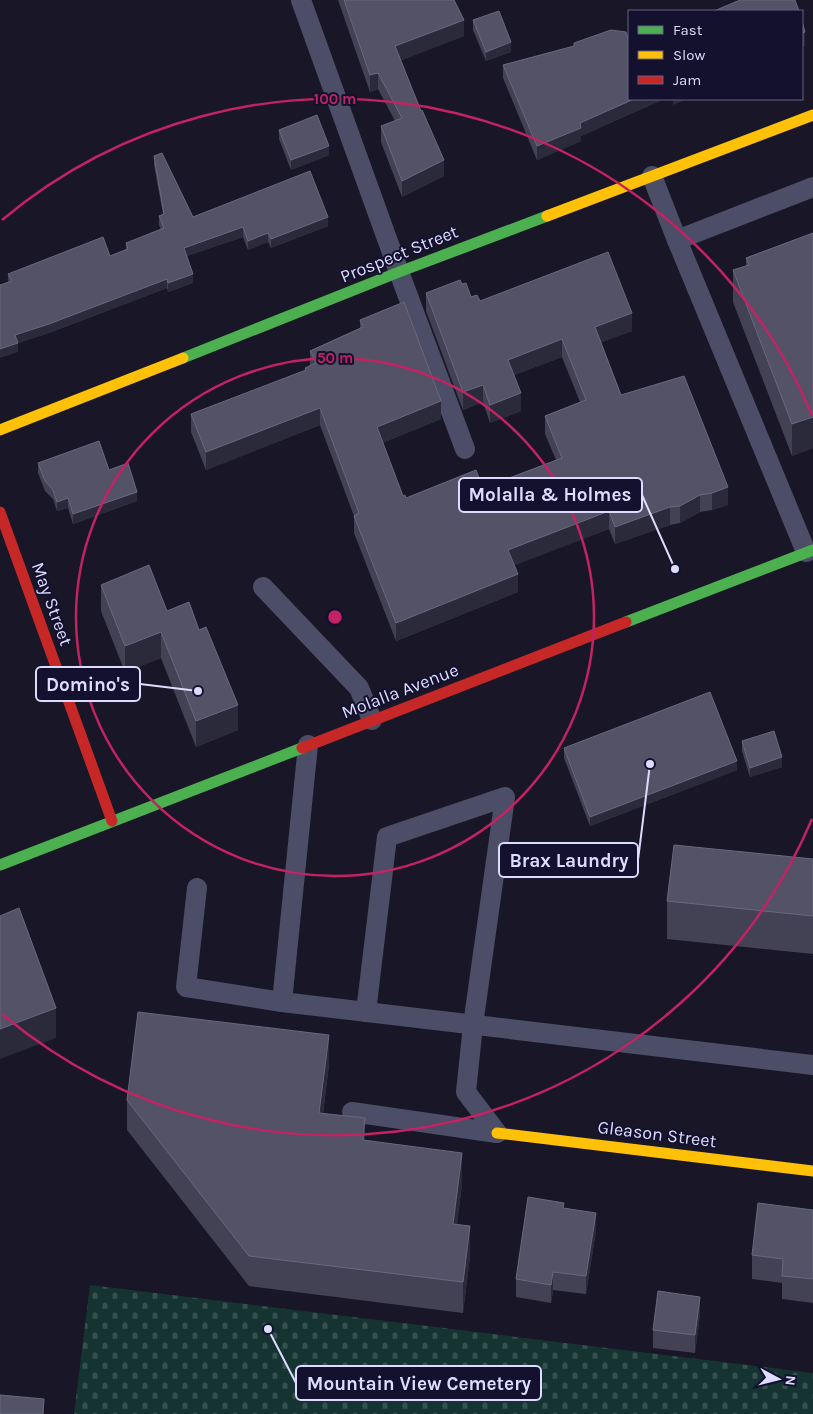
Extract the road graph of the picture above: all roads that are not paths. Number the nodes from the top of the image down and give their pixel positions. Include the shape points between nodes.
1 (301, 0) edge
2 (813, 115) edge
3 (652, 176) junction
4 (813, 188) edge
5 (677, 240) junction
6 (399, 272) junction
7 (0, 430) edge
8 (465, 449) dead end
9 (0, 512) edge
10 (809, 551) edge
11 (263, 587) dead end
12 (372, 720) junction
13 (308, 745) junction
14 (112, 821) junction
15 (0, 865) edge
16 (197, 888) dead end
17 (282, 1002) junction
18 (366, 1012) junction
19 (474, 1024) junction
20 (813, 1065) edge
21 (352, 1112) dead end
22 (497, 1133) junction
23 (813, 1171) edge

1 - 6 lane
2 - 3 street, Prospect Street
3 - 5 lane
3 - 6 street, Prospect Street
4 - 5 lane
5 - 10 lane
6 - 7 street, Prospect Street
6 - 8 lane
9 - 14 street, May Street
10 - 12 street, Molalla Avenue
11 - 12 lane via 359,688
12 - 13 street, Molalla Avenue
13 - 14 street, Molalla Avenue
13 - 17 lane
14 - 15 street, Molalla Avenue
16 - 17 lane via 186,987
17 - 18 lane
18 - 19 lane
18 - 19 lane via 387,837 505,797
19 - 20 lane
19 - 22 lane via 466,1092
21 - 22 lane
22 - 23 street, Gleason Street

